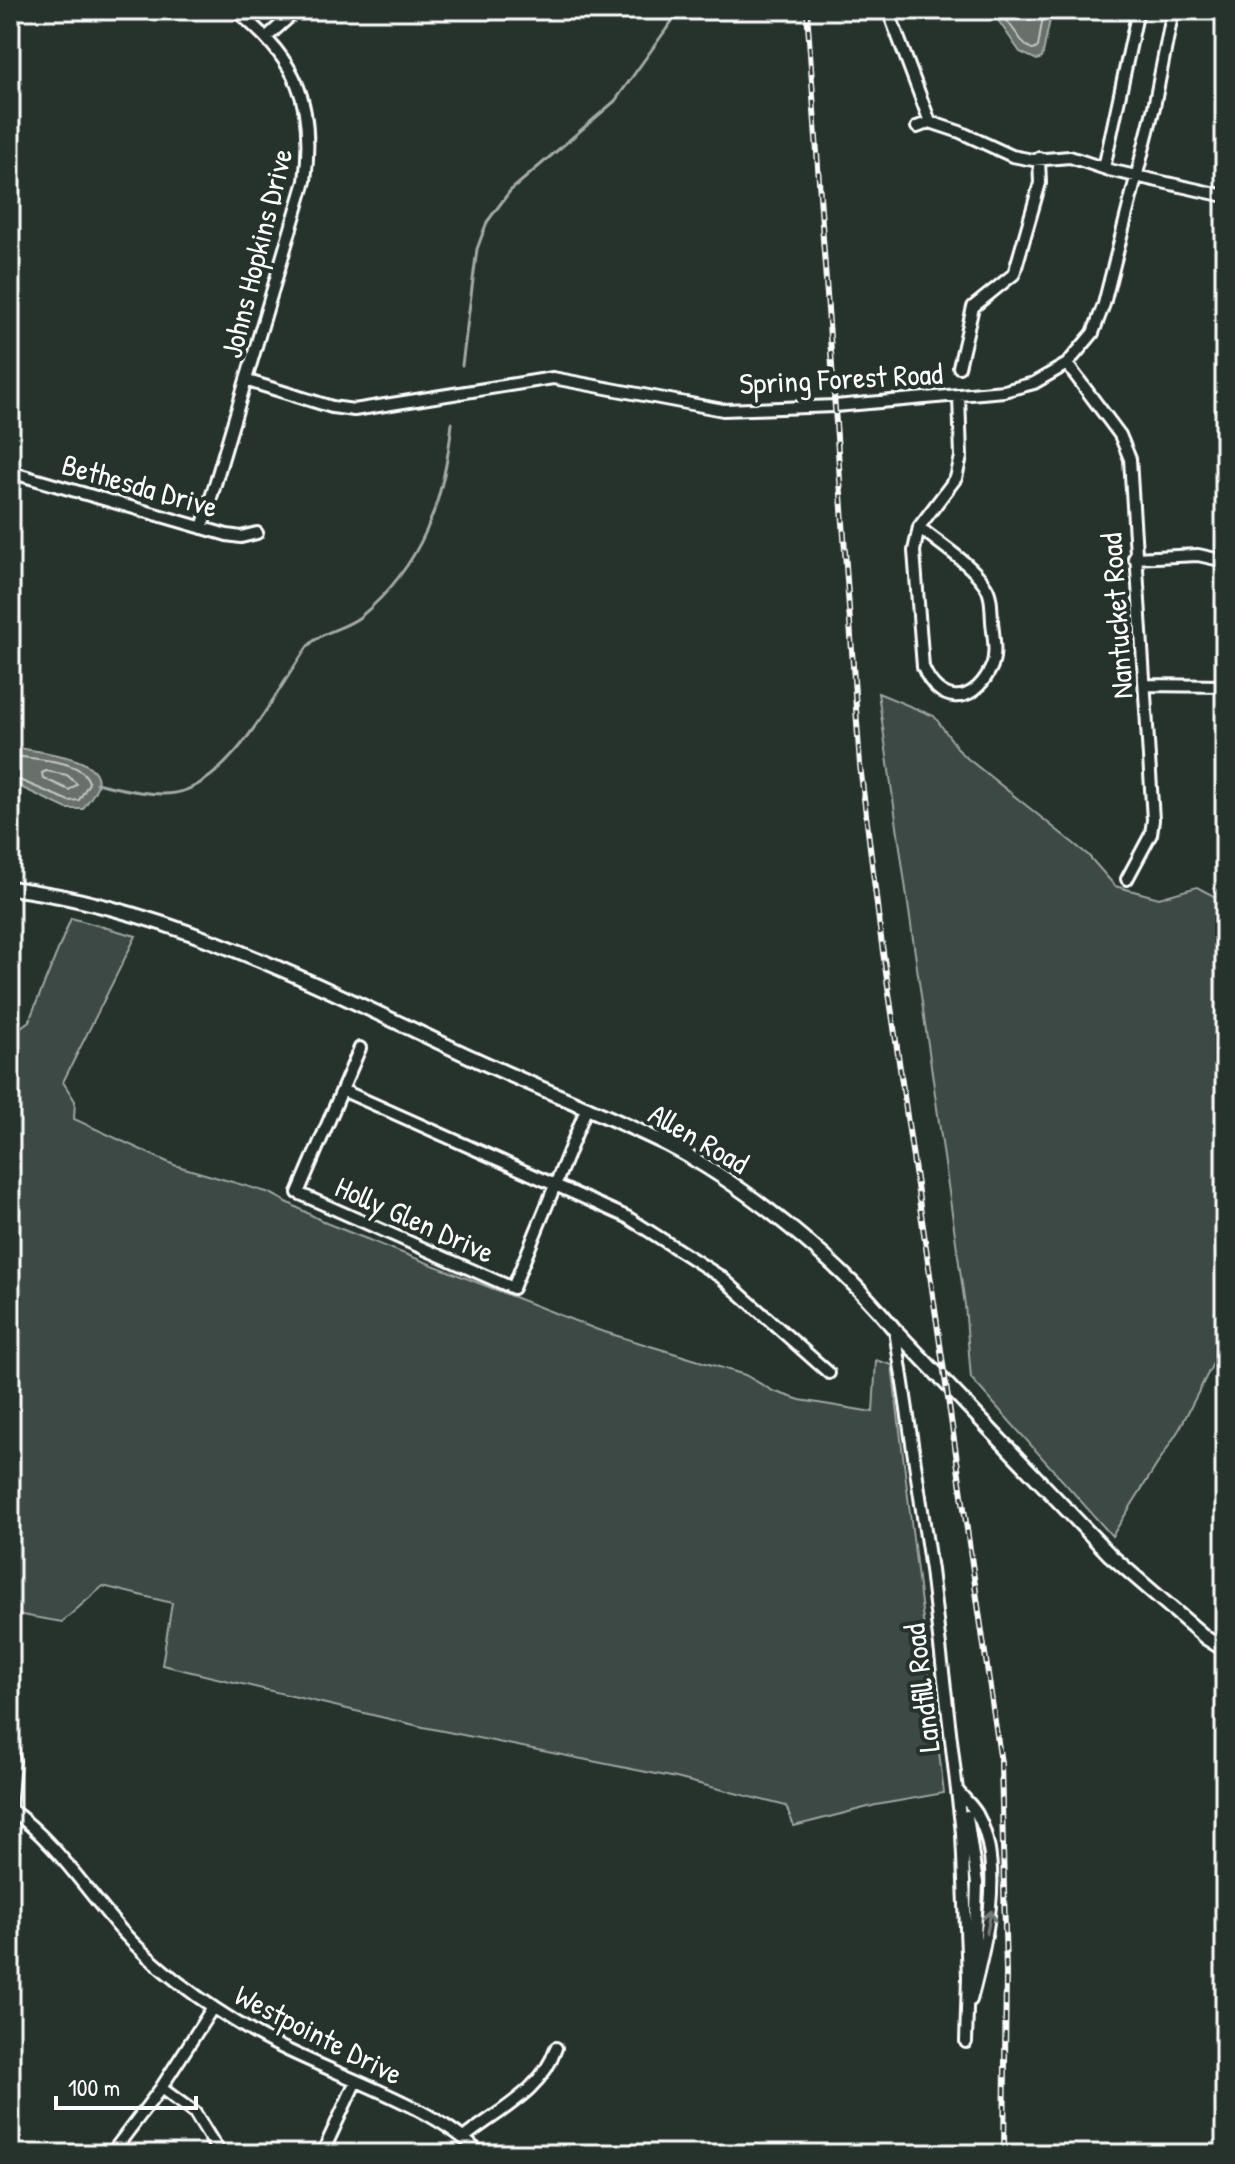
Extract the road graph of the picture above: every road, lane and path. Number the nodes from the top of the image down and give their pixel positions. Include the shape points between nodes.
1 (12, 10) edge
2 (235, 10) edge
3 (297, 10) edge
4 (888, 10) edge
5 (1138, 10) edge
6 (1173, 10) edge
7 (10, 28) edge
8 (268, 36) junction
9 (930, 122) junction
10 (917, 127) dead end
11 (1039, 158) junction
12 (1104, 168) junction
13 (1136, 176) junction
14 (1225, 196) edge
15 (1067, 364) junction
16 (959, 367) dead end
17 (248, 381) junction
18 (959, 395) junction
19 (10, 472) edge
20 (919, 527) junction
21 (202, 528) junction
22 (257, 533) dead end
23 (1134, 558) junction
24 (1225, 561) edge
25 (1145, 685) junction
26 (1225, 686) edge
27 (1127, 879) dead end
28 (10, 888) edge
29 (360, 1048) dead end
30 (342, 1090) junction
31 (587, 1107) junction
32 (556, 1183) junction
33 (895, 1330) junction
34 (829, 1373) dead end
35 (1225, 1650) edge
36 (10, 1736) edge
37 (960, 1794) junction
38 (10, 1810) edge
39 (973, 1993) junction
40 (213, 2007) junction
41 (965, 2025) junction
42 (966, 2042) dead end
43 (556, 2048) dead end
44 (355, 2083) junction
45 (161, 2088) junction
46 (465, 2137) junction
47 (111, 2154) edge
48 (220, 2154) edge
49 (322, 2154) edge
50 (480, 2154) edge

1 - 7 street
2 - 8 street, Johns Hopkins Drive
3 - 8 street
4 - 9 street
5 - 12 street
6 - 13 street, Spring Forest Road
8 - 17 street, Johns Hopkins Drive via 297,82 310,145 305,181
9 - 10 street
9 - 11 street via 1012,156
11 - 12 street via 1070,157
11 - 16 street via 1040,183 1014,274 973,307
12 - 13 street
13 - 14 street
13 - 15 street, Spring Forest Road via 1104,304 1093,333
15 - 18 street, Spring Forest Road via 1034,383
15 - 23 street, Nantucket Road via 1120,435 1130,459
17 - 18 street, Spring Forest Road via 354,410 553,378 723,410
17 - 21 street, Johns Hopkins Drive
18 - 20 street via 961,457 956,478
19 - 21 street, Bethesda Drive
20 - 20 street via 914,551 923,667 929,683 949,697 962,697 991,670 990,594 983,581
21 - 22 street, Bethesda Drive via 241,537
23 - 24 street via 1198,555
23 - 25 street, Nantucket Road
25 - 26 street
25 - 27 street, Nantucket Road via 1153,820
28 - 31 main road, Allen Road via 53,893 154,920 348,998
29 - 30 street, Holly Glen Drive
30 - 32 street
30 - 32 street, Holly Glen Drive via 298,1193 513,1288
31 - 32 street, Holly Glen Drive
31 - 33 main road, Allen Road via 670,1146 744,1194 828,1261
32 - 34 street via 627,1217 721,1277
33 - 35 main road, Allen Road via 1110,1555
33 - 37 street, Landfill Road
36 - 38 street
37 - 39 street via 977,1883
39 -> 37 street via 993,1903 987,1845 978,1816
37 - 41 street, Landfill Road via 968,1964
38 - 40 street, Westpointe Drive via 42,1835 143,1953
39 - 41 street
40 - 44 street, Westpointe Drive
40 - 45 street
41 - 42 street, Landfill Road
43 - 46 street via 549,2070
44 - 46 street, Westpointe Drive
44 - 49 street
45 - 47 street
45 - 48 street via 195,2113
46 - 50 street, Westpointe Drive

